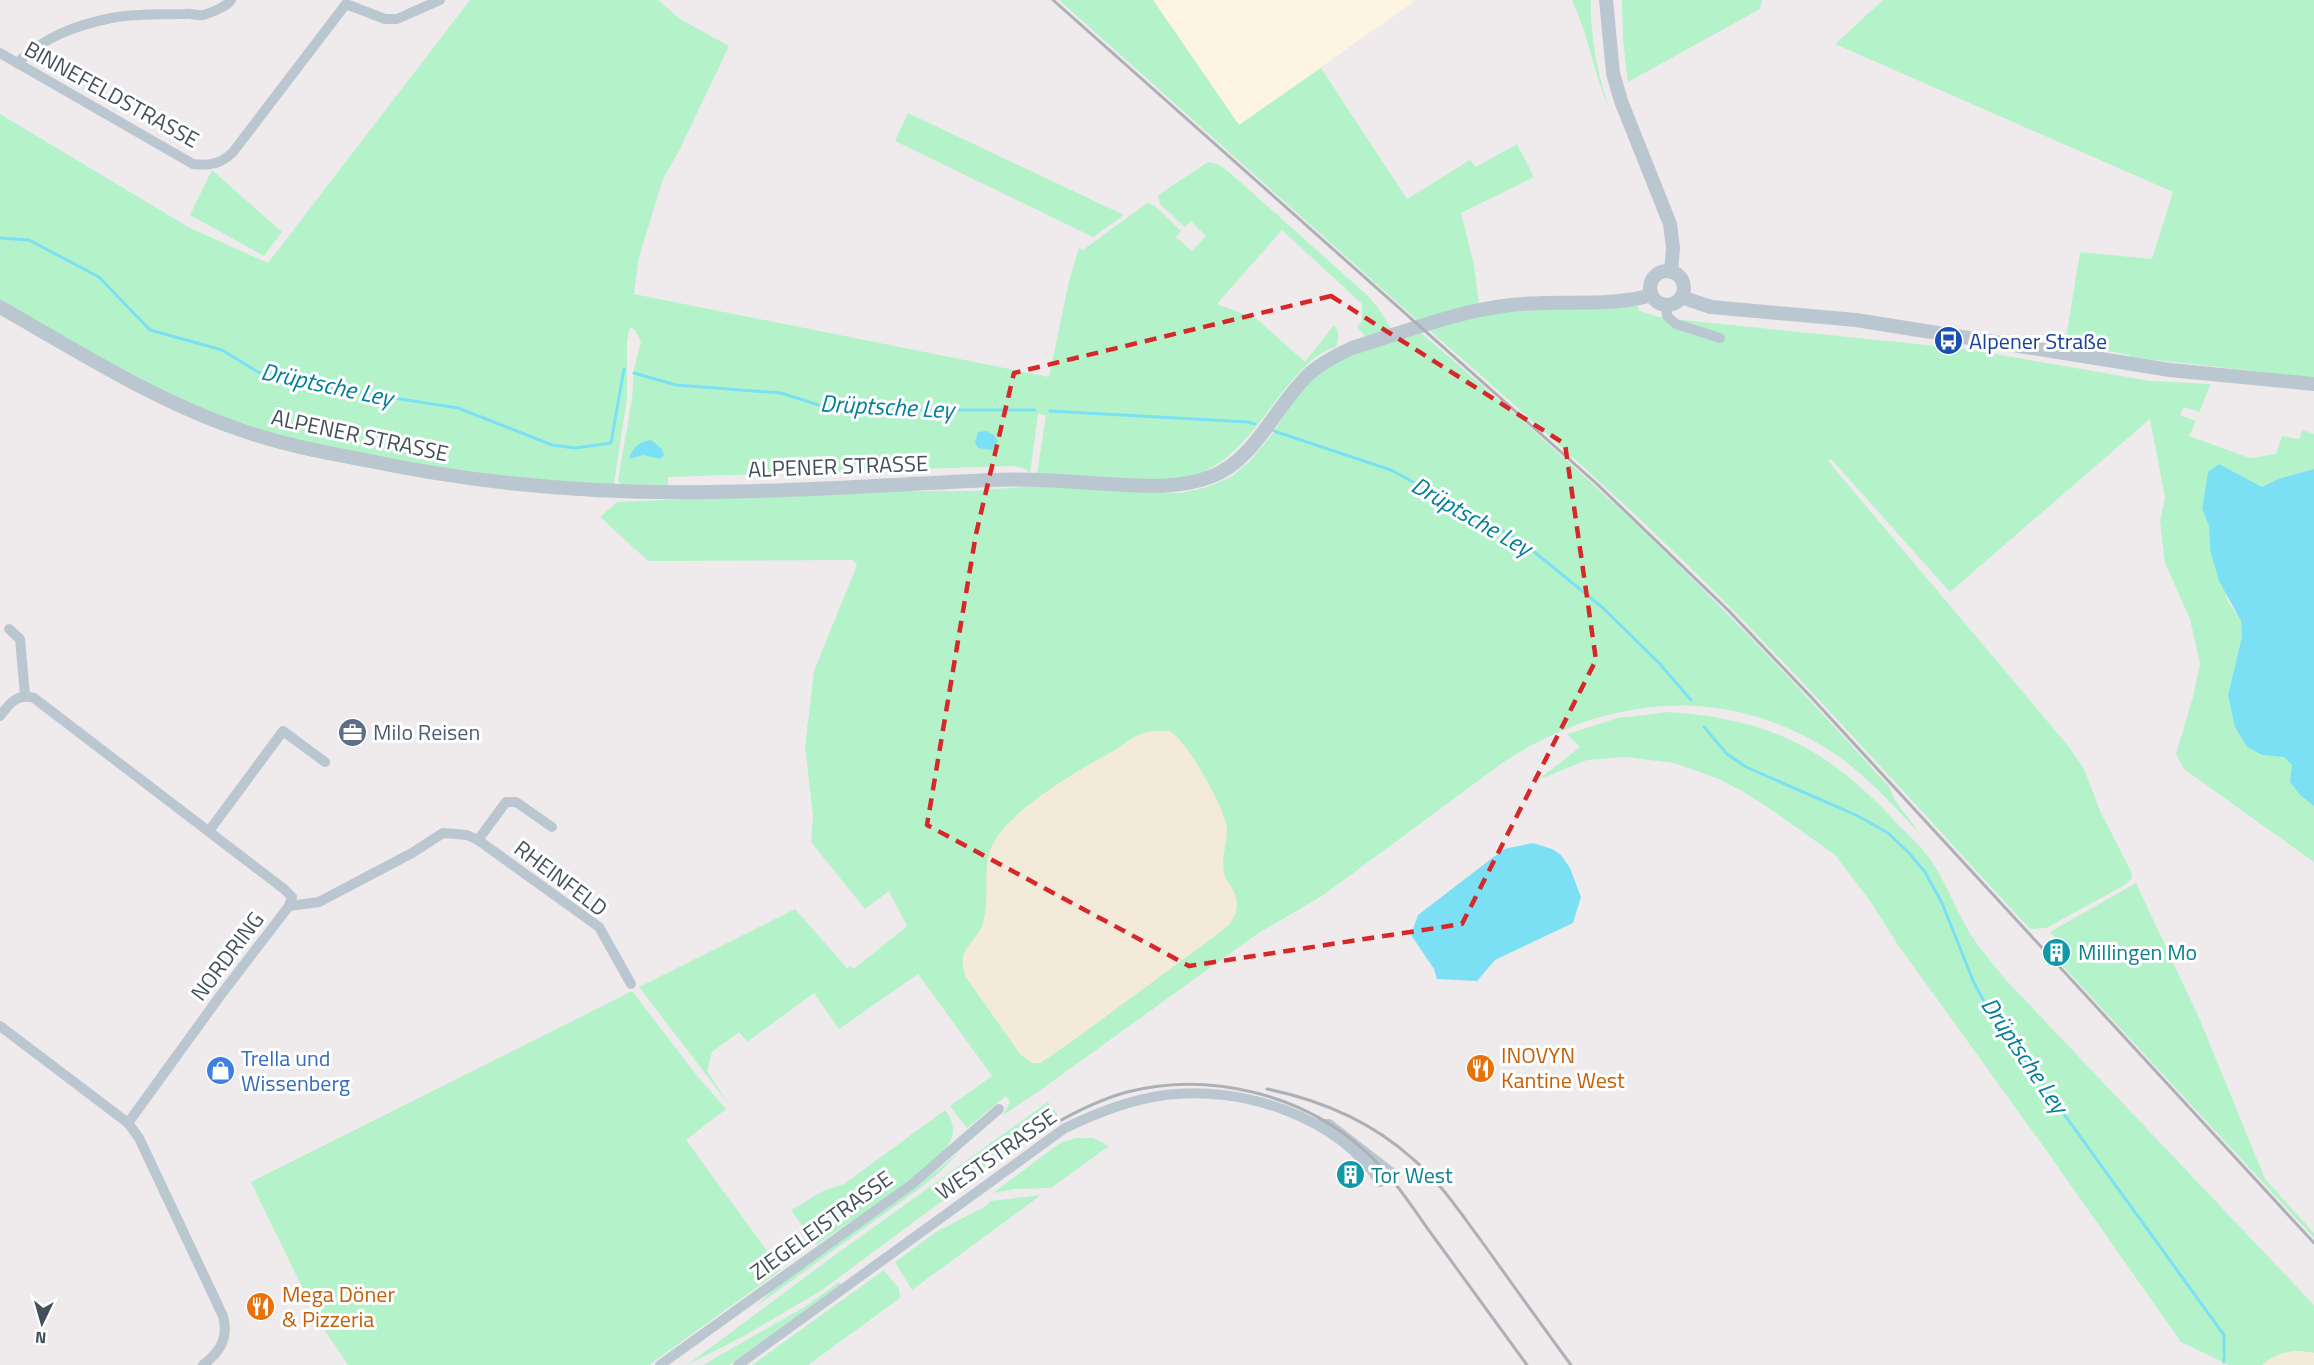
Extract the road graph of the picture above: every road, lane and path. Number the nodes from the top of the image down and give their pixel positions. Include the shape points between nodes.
1 (231, 0) edge
2 (440, 0) edge
3 (1606, 0) edge
4 (346, 2) edge
5 (0, 53) edge
6 (17, 63) junction
7 (1671, 272) junction
8 (1652, 295) junction
9 (1681, 297) junction
10 (1666, 305) junction
11 (0, 307) edge
12 (1720, 338) dead end
13 (2314, 384) edge
14 (9, 629) dead end
15 (25, 695) junction
16 (0, 716) edge
17 (325, 762) dead end
18 (552, 827) dead end
19 (209, 831) junction
20 (478, 840) junction
21 (289, 906) junction
22 (631, 984) dead end
23 (0, 1026) edge
24 (999, 1109) dead end
25 (128, 1123) junction
26 (1316, 1124) junction
27 (1392, 1173) dead end
28 (1380, 1182) dead end
29 (203, 1365) edge
30 (660, 1365) edge
31 (738, 1365) edge

1 - 6 street via 202,16 188,13 114,18 86,24 34,47
2 - 4 street via 397,19 385,19
3 - 7 street via 1613,73 1670,224
4 - 6 street, BINNEFELDSTRASSE via 233,152 206,165 193,164
5 - 6 street, BINNEFELDSTRASSE
7 - 8 street via 1656,276 1651,285
7 - 9 street via 1683,282
8 - 10 street
8 - 11 street, ALPENER STRASSE via 1624,302 1550,302 1488,308 1352,348 1310,373 1255,444 1240,457 1213,476 1184,484 1005,480 708,492 514,484 416,471 291,445 239,430 189,409
9 - 10 street
9 - 13 street via 1711,307 1856,320 2170,370
10 - 12 street via 1667,316 1676,324
14 - 15 street via 20,639
15 - 16 street via 12,701
15 - 19 street, NORDRING
17 - 19 street via 283,731
18 - 20 street, RHEINFELD via 516,802 506,802
19 - 21 street, NORDRING via 284,889 292,897
20 - 21 street, RHEINFELD via 442,833 319,902
20 - 22 street, RHEINFELD via 599,927
21 - 25 street, NORDRING
23 - 25 street
24 - 30 street, ZIEGELEISTRASSE via 911,1185
25 - 29 street via 144,1148 223,1316 225,1340
26 - 27 street, WESTSTRASSE via 1329,1124
26 - 28 street, WESTSTRASSE via 1368,1164
26 - 31 street, WESTSTRASSE via 1284,1110 1210,1094 1166,1095 1104,1109 1065,1128

